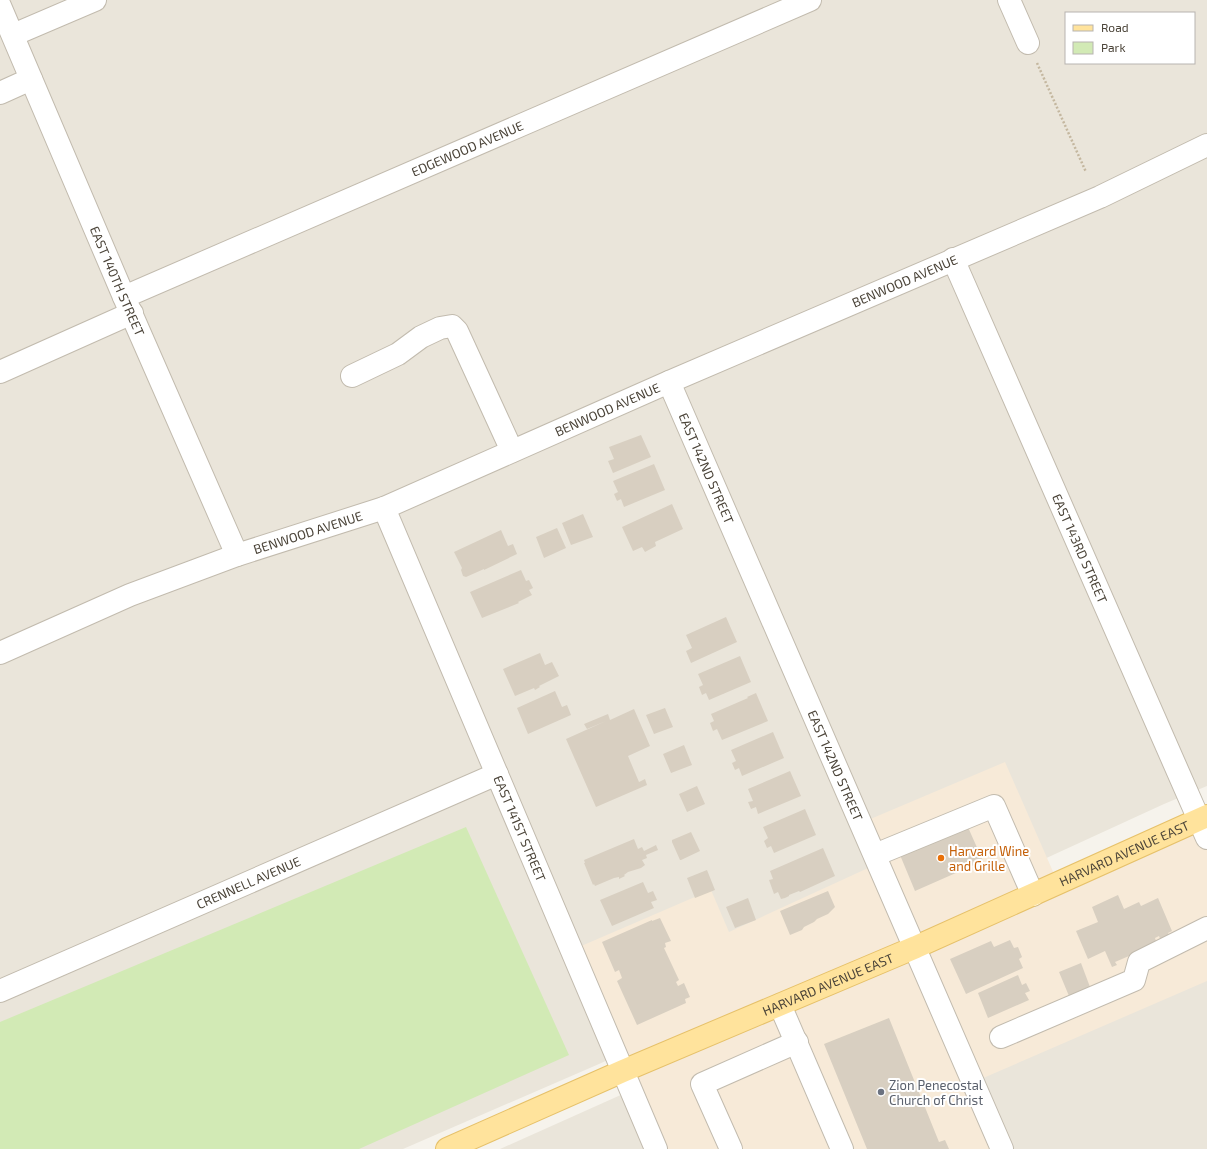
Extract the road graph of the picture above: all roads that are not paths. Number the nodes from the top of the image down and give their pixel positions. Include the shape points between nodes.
1 (95, 0) edge
2 (810, 0) edge
3 (1009, 0) edge
4 (0, 6) edge
5 (13, 35) junction
6 (1032, 52) road end
7 (31, 79) junction
8 (0, 93) edge
9 (1207, 145) edge
10 (953, 259) junction
11 (128, 305) junction
12 (0, 372) edge
13 (352, 376) dead end
14 (669, 382) junction
15 (512, 452) junction
16 (384, 508) junction
17 (236, 555) junction
18 (0, 652) edge
19 (497, 774) junction
20 (1204, 825) edge
21 (875, 855) junction
22 (1033, 895) junction
23 (1207, 928) edge
24 (916, 947) junction
25 (0, 991) edge
26 (780, 1005) junction
27 (1001, 1037) dead end
28 (797, 1042) junction
29 (623, 1071) junction
30 (447, 1149) edge
31 (656, 1149) edge
32 (731, 1149) edge
33 (842, 1149) edge
34 (1002, 1149) edge

1 - 5 street
2 - 11 street, EDGEWOOD AVENUE
3 - 6 street
4 - 5 street, EAST 140TH STREET
5 - 7 street, EAST 140TH STREET
7 - 8 street
7 - 11 street, EAST 140TH STREET
9 - 10 street, BENWOOD AVENUE via 1100,197
10 - 14 street, BENWOOD AVENUE
10 - 20 street, EAST 143RD STREET
11 - 12 street, EDGEWOOD AVENUE
11 - 17 street, EAST 140TH STREET
13 - 15 street via 398,354 421,337 440,328 452,326 457,331
14 - 15 street, BENWOOD AVENUE
14 - 21 street, EAST 142ND STREET
15 - 16 street, BENWOOD AVENUE
16 - 17 street, BENWOOD AVENUE
16 - 19 street, EAST 141ST STREET
17 - 18 street, BENWOOD AVENUE via 130,595
19 - 25 street, CRENNELL AVENUE
19 - 29 street, EAST 141ST STREET
20 - 22 main road, HARVARD AVENUE EAST
21 - 22 street via 994,806
21 - 24 street, EAST 142ND STREET
22 - 24 main road, HARVARD AVENUE EAST
23 - 27 street via 1139,962 1134,980
24 - 26 main road, HARVARD AVENUE EAST
24 - 34 street, EAST 142ND STREET
26 - 28 street
26 - 29 main road, HARVARD AVENUE EAST
28 - 32 street via 702,1084
28 - 33 street
29 - 30 main road, HARVARD AVENUE EAST
29 - 31 street, EAST 141ST STREET

